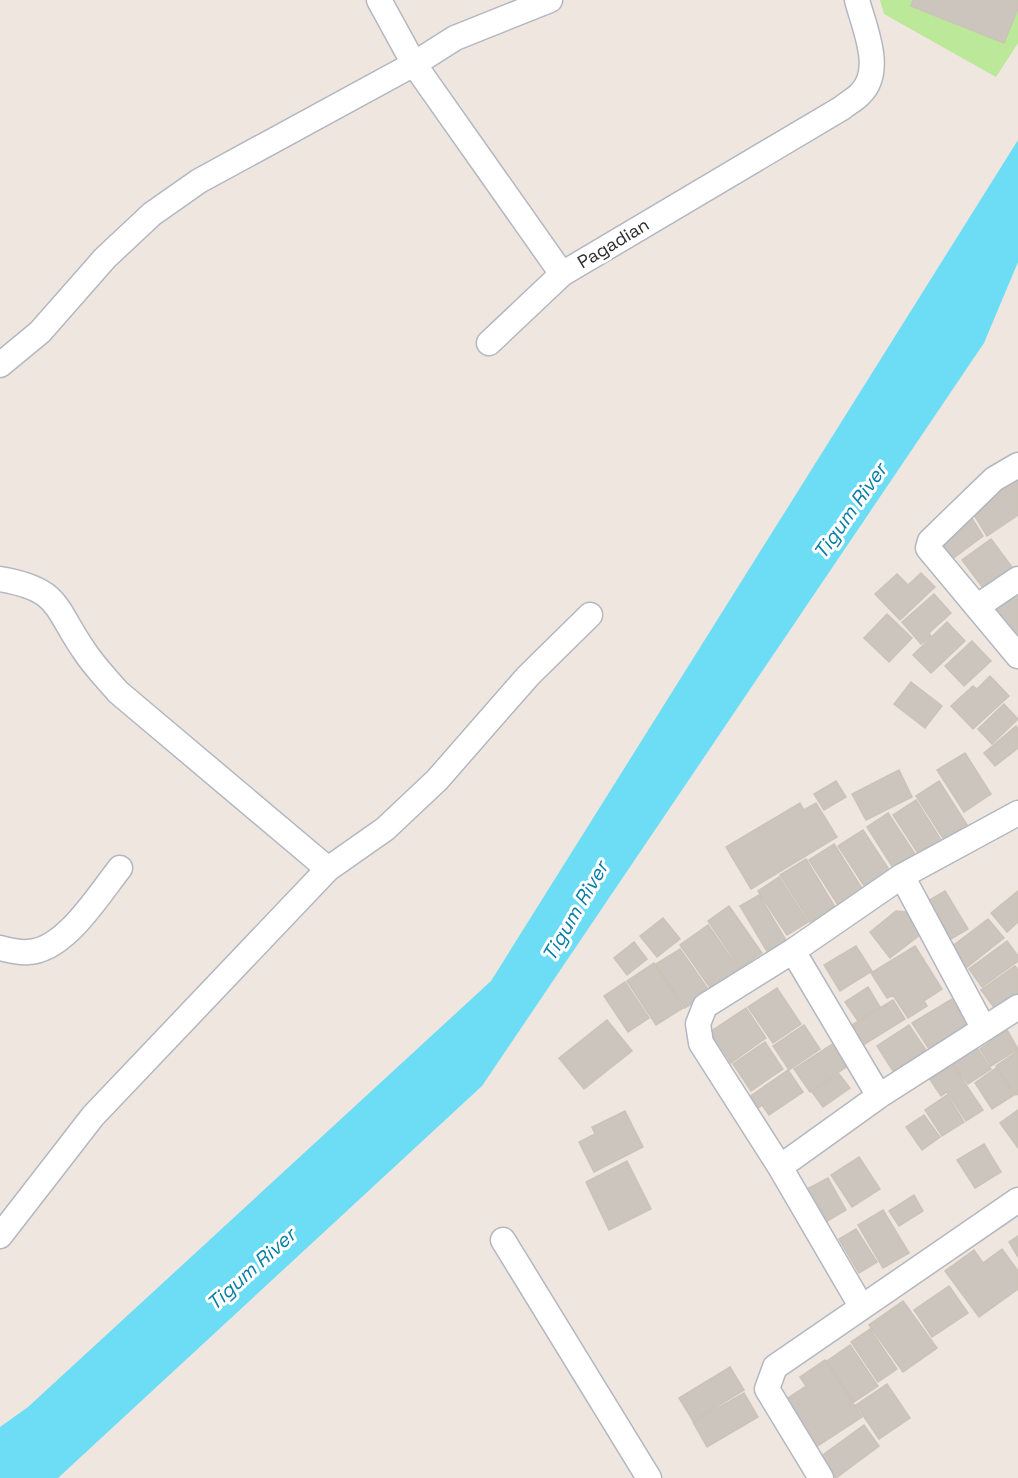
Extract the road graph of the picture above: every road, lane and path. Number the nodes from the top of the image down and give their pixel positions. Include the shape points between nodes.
1 (379, 0) edge
2 (550, 0) edge
3 (857, 0) edge
4 (414, 64) junction
5 (562, 274) junction
6 (489, 344) dead end
7 (0, 365) edge
8 (1018, 465) edge
9 (0, 579) edge
10 (1018, 579) edge
11 (978, 606) junction
12 (590, 615) dead end
13 (1018, 656) edge
14 (1018, 813) edge
15 (120, 868) dead end
16 (328, 869) junction
17 (902, 876) junction
18 (0, 948) edge
19 (793, 951) junction
20 (1018, 1007) edge
21 (984, 1029) junction
22 (879, 1096) junction
23 (780, 1167) junction
24 (1018, 1200) edge
25 (0, 1236) edge
26 (503, 1240) dead end
27 (861, 1306) junction
28 (649, 1478) edge
29 (821, 1478) edge

1 - 4 street, Pagadian
2 - 4 street via 455,38
3 - 5 street, Pagadian via 873,63 871,78 862,92 842,108
4 - 5 street, Pagadian
4 - 7 street via 199,181 152,214 105,258 40,332
5 - 6 street
8 - 11 street via 994,479 930,541 928,548
9 - 16 street via 38,588 63,614 95,667 118,692
10 - 11 street
11 - 13 street
12 - 16 street via 528,676 437,780 385,829
14 - 17 street
15 - 18 street via 68,933 56,942 28,952
16 - 25 street via 93,1116
17 - 19 street
17 - 21 street
19 - 22 street
19 - 23 street via 705,1006 698,1024 701,1043
20 - 21 street
21 - 22 street
22 - 23 street
23 - 27 street
24 - 27 street
26 - 28 street
27 - 29 street via 775,1367 767,1389

